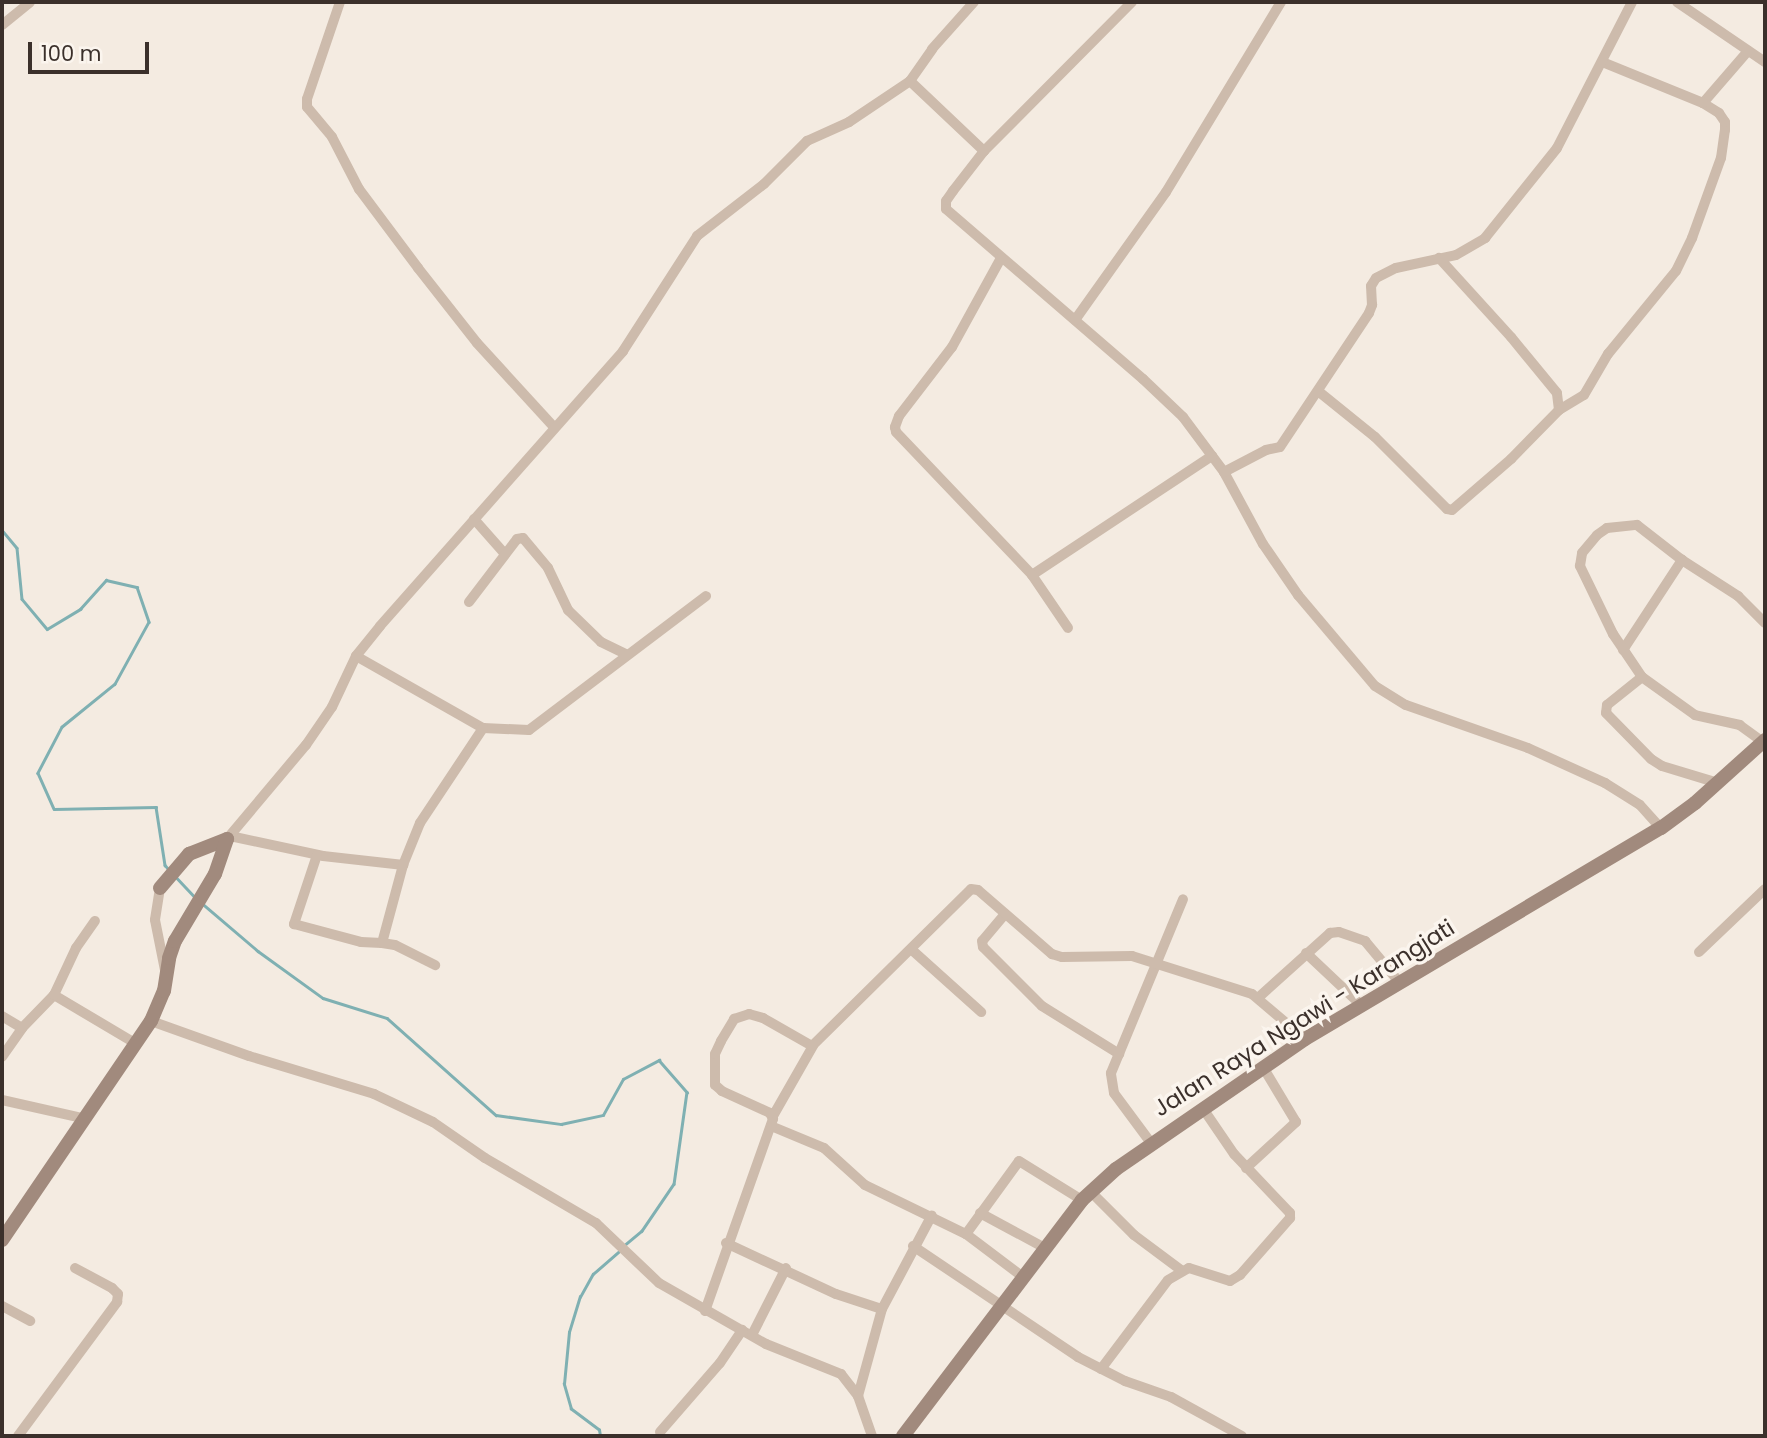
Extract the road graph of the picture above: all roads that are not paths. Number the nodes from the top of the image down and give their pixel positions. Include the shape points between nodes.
1 (30, 2) edge
2 (341, 2) edge
3 (974, 2) edge
4 (1132, 2) edge
5 (1281, 2) edge
6 (1632, 2) edge
7 (1677, 2) edge
8 (2, 25) edge
9 (1748, 51) junction
10 (1602, 62) junction
11 (1765, 62) edge
12 (910, 81) junction
13 (1703, 103) junction
14 (984, 151) junction
15 (1001, 258) junction
16 (1439, 258) junction
17 (1075, 320) junction
18 (1318, 391) junction
19 (1559, 410) junction
20 (554, 427) junction
21 (1212, 456) junction
22 (1224, 472) junction
23 (474, 519) junction
24 (505, 554) junction
25 (1682, 560) junction
26 (1032, 575) junction
27 (706, 596) dead end
28 (469, 602) dead end
29 (1765, 622) edge
30 (1068, 628) dead end
31 (1623, 650) junction
32 (626, 654) junction
33 (356, 656) junction
34 (1642, 677) junction
35 (483, 728) junction
36 (1764, 741) edge
37 (1718, 783) junction
38 (1661, 828) junction
39 (228, 838) junction
40 (317, 855) junction
41 (403, 865) junction
42 (160, 888) joint
43 (1765, 889) edge
44 (1184, 899) dead end
45 (1005, 914) junction
46 (95, 921) dead end
47 (382, 943) junction
48 (912, 950) junction
49 (1699, 952) dead end
50 (1306, 953) junction
51 (1156, 962) junction
52 (435, 965) dead end
53 (166, 973) junction
54 (1400, 983) junction
55 (54, 995) junction
56 (1259, 997) junction
57 (1361, 1005) junction
58 (981, 1012) dead end
59 (2, 1016) edge
60 (150, 1021) junction
61 (22, 1028) junction
62 (1304, 1039) junction
63 (135, 1043) junction
64 (813, 1046) junction
65 (1119, 1054) junction
66 (2, 1057) edge
67 (1263, 1068) junction
68 (2, 1100) edge
69 (1203, 1110) junction
70 (86, 1119) junction
71 (772, 1121) junction
72 (1150, 1143) junction
73 (1246, 1168) junction
74 (1087, 1196) junction
75 (981, 1213) junction
76 (932, 1215) junction
77 (4, 1231) edge
78 (966, 1234) junction
79 (726, 1243) junction
80 (913, 1246) junction
81 (1045, 1248) junction
82 (75, 1268) dead end
83 (786, 1268) junction
84 (1181, 1270) junction
85 (1023, 1277) junction
86 (2, 1306) edge
87 (1001, 1307) junction
88 (882, 1309) junction
89 (705, 1311) junction
90 (30, 1321) dead end
91 (741, 1330) junction
92 (752, 1335) junction
93 (1101, 1369) junction
94 (858, 1396) junction
95 (660, 1432) dead end
96 (18, 1436) edge
97 (872, 1436) edge
98 (903, 1436) edge
99 (1242, 1436) edge

1 - 8 street
2 - 20 street via 307,107 332,137 359,189 418,268 477,343
3 - 12 street
4 - 14 street
5 - 17 street via 1166,192
6 - 10 street
7 - 9 street
9 - 11 street
9 - 13 street
10 - 13 street
10 - 16 street via 1557,148 1490,231 1471,247
12 - 14 street
12 - 20 street via 849,122 807,141 764,184 697,236 623,351
13 - 19 street via 1719,113 1726,126 1721,158 1692,238 1676,271 1608,354 1584,395
14 - 15 street via 945,206
15 - 17 street
15 - 26 street via 951,347 895,426
16 - 18 street via 1376,278 1369,313
16 - 19 street via 1557,393
17 - 21 street via 1183,417
18 - 19 street via 1452,510
18 - 22 street via 1280,447
20 - 23 street
21 - 22 street
21 - 26 street
22 - 38 street via 1291,586 1376,685 1406,705 1528,748 1605,783 1640,805
23 - 24 street
23 - 33 street
24 - 28 street
24 - 32 street via 517,539 524,539 548,568 568,610 601,642
25 - 29 street via 1738,596
25 - 31 street
25 - 31 street via 1637,525 1607,528 1582,553 1580,566
26 - 30 street
27 - 32 street
31 - 34 street
32 - 35 street via 538,726 519,731
33 - 35 street
33 - 39 street via 332,707 306,745
34 - 36 street via 1695,715 1740,725
34 - 37 street via 1607,705 1606,713 1662,766
35 - 41 street via 420,823
36 - 37 street, Jalan Raya Ngawi - Karangjati
37 - 38 street, Jalan Raya Ngawi - Karangjati
38 - 54 street, Jalan Raya Ngawi - Karangjati
39 - 40 street
39 - 42 street via 195,850
39 - 53 street via 215,874 180,931
40 - 41 street
40 - 47 street via 294,924
41 - 47 street
42 - 53 street via 156,937
43 - 49 street
44 - 51 street
45 - 48 street via 971,889
45 - 51 street via 1062,957 1119,954
45 - 65 street via 982,941 983,947 1042,1006
46 - 55 street via 76,948
47 - 52 street
48 - 58 street
48 - 64 street
50 - 54 street via 1330,933 1352,934 1365,942
50 - 56 street
50 - 57 street
51 - 56 street
51 - 65 street
53 - 60 street via 164,991
54 - 57 street, Jalan Raya Ngawi - Karangjati
55 - 61 street
55 - 63 street
56 - 62 street
57 - 62 street, Jalan Raya Ngawi - Karangjati
59 - 61 street
60 - 63 street
60 - 89 street via 406,1108 596,1223 659,1283
61 - 66 street
62 - 67 street, Jalan Raya Ngawi - Karangjati
63 - 70 street
64 - 71 street
64 - 71 street via 749,1014 734,1019 721,1041 715,1055 715,1084
65 - 72 street via 1111,1073 1114,1093
67 - 69 street, Jalan Raya Ngawi - Karangjati
67 - 73 street via 1296,1122
68 - 70 street
69 - 72 street, Jalan Raya Ngawi - Karangjati
69 - 73 street
70 - 77 street
71 - 76 street via 824,1148 865,1185
71 - 79 street
72 - 74 street, Jalan Raya Ngawi - Karangjati
73 - 84 street via 1290,1218 1240,1275 1230,1280 1189,1268
74 - 75 street via 1019,1161
74 - 81 street, Jalan Raya Ngawi - Karangjati
74 - 84 street
75 - 78 street
75 - 81 street
76 - 78 street
76 - 80 street
78 - 85 street
79 - 83 street
79 - 89 street
80 - 87 street
80 - 88 street
81 - 85 street, Jalan Raya Ngawi - Karangjati
82 - 96 street via 112,1288 118,1294 117,1302
83 - 88 street via 836,1294
83 - 92 street
84 - 93 street via 1156,1294
85 - 87 street, Jalan Raya Ngawi - Karangjati
86 - 90 street
87 - 93 street
87 - 98 street, Jalan Raya Ngawi - Karangjati
88 - 94 street
89 - 91 street
91 - 92 street
91 - 95 street via 720,1363
92 - 94 street via 834,1370 852,1384
93 - 99 street via 1171,1396
94 - 97 street

